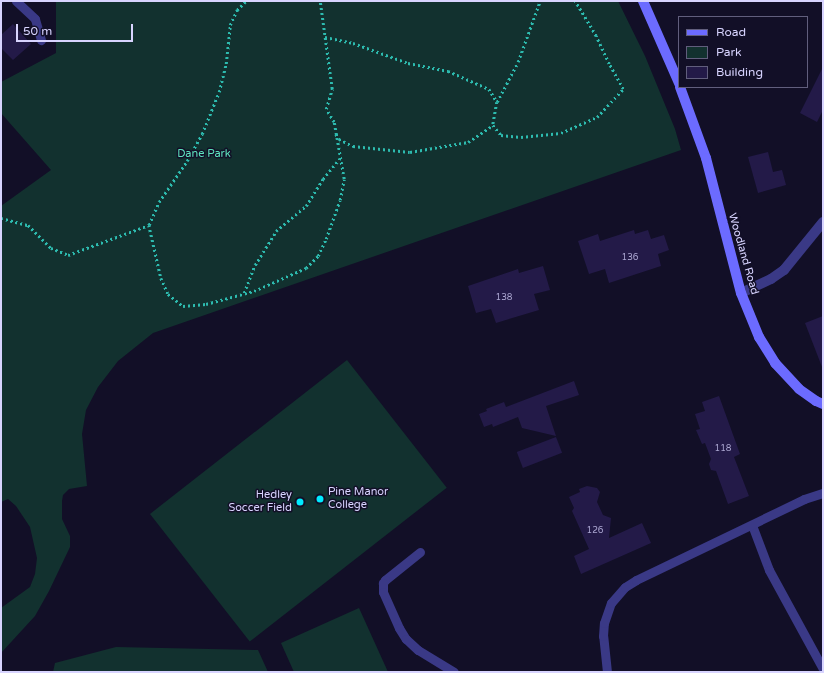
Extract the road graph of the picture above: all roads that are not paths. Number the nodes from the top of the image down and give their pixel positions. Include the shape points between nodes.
1 (16, 1) edge
2 (643, 1) edge
3 (41, 40) dead end
4 (678, 81) edge
5 (680, 88) edge
6 (823, 222) edge
7 (741, 293) junction
8 (823, 404) edge
9 (823, 493) edge
10 (752, 525) junction
11 (420, 552) dead end
12 (823, 669) edge
13 (454, 672) edge
14 (607, 672) edge

1 - 3 lane via 35,19
2 - 4 street
5 - 7 street, Woodland Road via 706,158
6 - 7 street via 784,270
7 - 8 street, Woodland Road via 759,337 775,363 807,395
9 - 10 lane via 804,499
10 - 12 lane via 769,570
10 - 14 lane via 636,580 622,590 611,604 604,623
11 - 13 lane via 385,580 383,592 406,639 418,650

